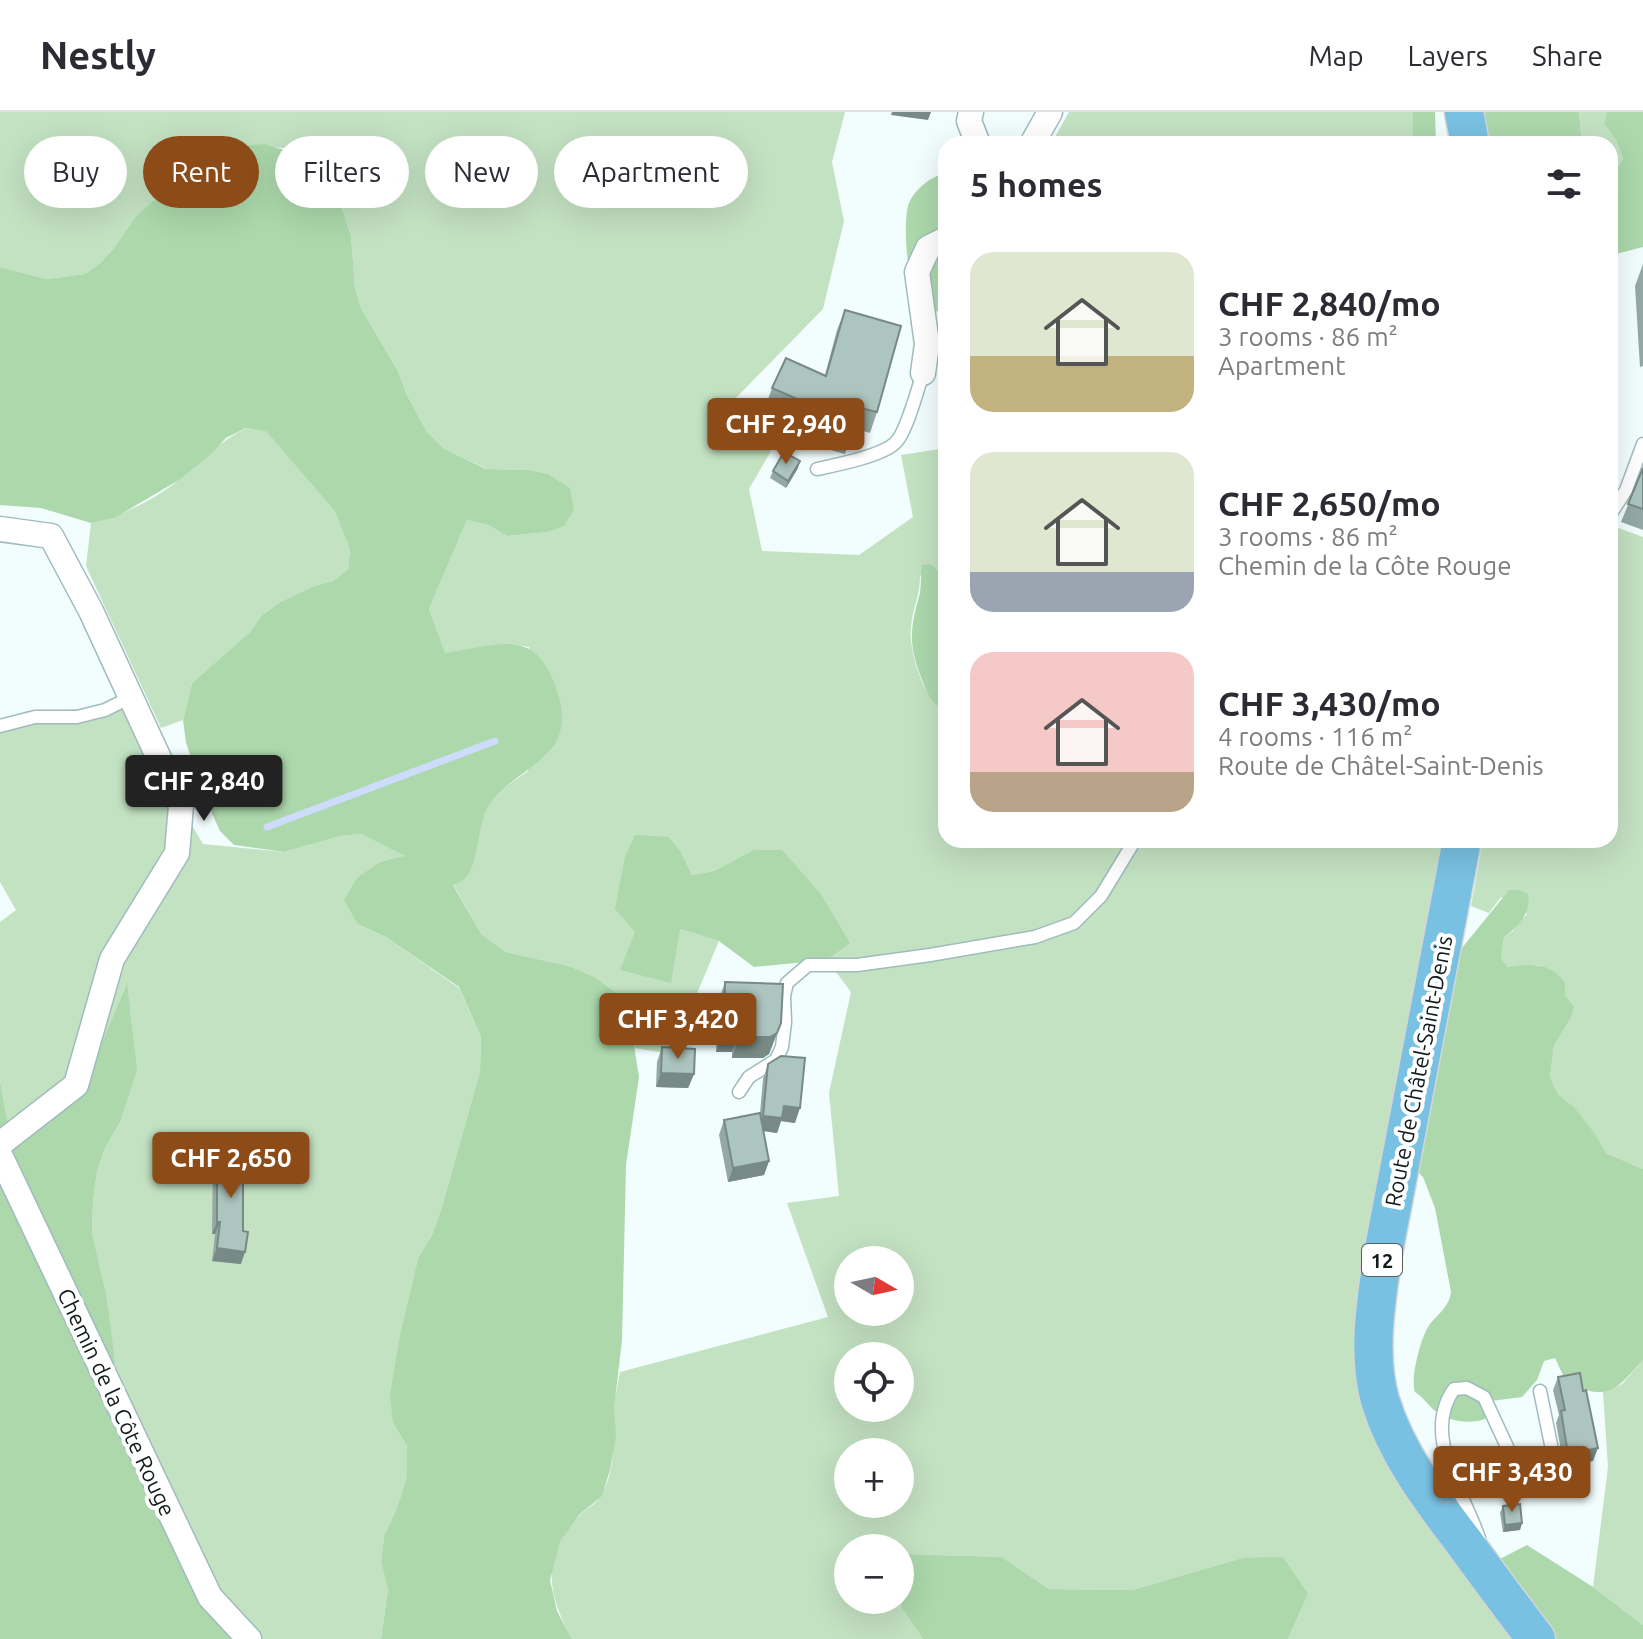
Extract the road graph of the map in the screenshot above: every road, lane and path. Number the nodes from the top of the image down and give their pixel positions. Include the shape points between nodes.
1 (971, 112) edge
2 (1050, 112) edge
3 (1464, 112) edge
4 (975, 136) edge
5 (1036, 136) edge
6 (1468, 136) edge
7 (938, 243) edge
8 (923, 373) joint
9 (1643, 444) edge
10 (817, 469) dead end
11 (1618, 502) edge
12 (0, 529) edge
13 (131, 697) junction
14 (0, 726) edge
15 (1130, 848) edge
16 (1460, 848) edge
17 (739, 1092) dead end
18 (0, 1144) edge
19 (0, 1155) edge
20 (1540, 1391) dead end
21 (1486, 1572) junction
22 (249, 1639) edge
23 (1536, 1639) edge

1 - 4 street
2 - 5 street
3 - 6 main road
7 - 8 street via 928,248 917,272 927,344
8 - 10 lane via 896,443 870,456
9 - 11 lane
12 - 13 street via 51,536
13 - 14 lane via 77,717 35,717
13 - 18 street via 181,806 177,853 112,959 76,1085
15 - 17 lane via 1101,896 1074,923 1035,937 930,955 857,965 808,965 787,983 782,1047 776,1060 749,1077
16 - 21 main road, Route de Châtel-Saint-Denis / 12 via 1383,1254 1374,1358 1380,1399 1398,1445
19 - 22 street, Chemin de la Côte Rouge via 210,1597
20 - 21 lane via 1555,1464 1546,1479 1535,1482 1516,1469 1484,1397 1467,1388 1454,1389 1445,1402 1441,1424 1447,1461 1478,1535
21 - 23 main road, Route de Châtel-Saint-Denis / 12

